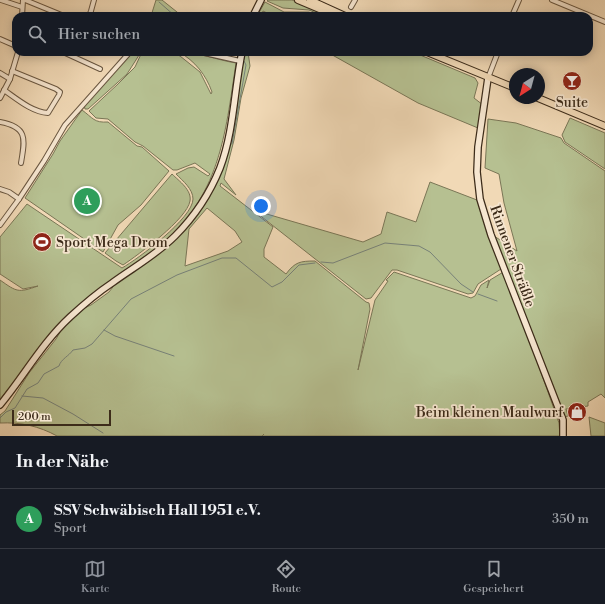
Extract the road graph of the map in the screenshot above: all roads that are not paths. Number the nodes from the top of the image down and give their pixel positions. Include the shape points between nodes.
1 (1, 0) edge
2 (24, 0) edge
3 (94, 0) edge
4 (261, 0) edge
5 (298, 0) edge
6 (310, 0) edge
7 (355, 0) edge
8 (519, 0) edge
9 (552, 0) edge
10 (22, 7) junction
11 (351, 7) dead end
12 (22, 12) edge
13 (54, 12) edge
14 (91, 12) edge
15 (256, 12) edge
16 (326, 12) edge
17 (336, 12) edge
18 (514, 12) edge
19 (581, 12) edge
20 (593, 17) edge
21 (605, 22) edge
22 (0, 39) edge
23 (12, 44) edge
24 (17, 56) edge
25 (71, 56) edge
26 (126, 56) edge
27 (218, 56) edge
28 (241, 56) edge
29 (436, 56) edge
30 (496, 56) edge
31 (240, 61) junction
32 (100, 69) dead end
33 (12, 71) junction
34 (0, 73) edge
35 (488, 78) junction
36 (10, 79) junction
37 (509, 86) edge
38 (4, 90) junction
39 (0, 98) edge
40 (545, 101) edge
41 (0, 122) edge
42 (604, 126) edge
43 (21, 163) dead end
44 (0, 189) edge
45 (19, 199) junction
46 (0, 225) edge
47 (0, 405) edge
48 (563, 436) edge

1 - 10 street
2 - 10 street
2 - 13 street
3 - 14 street
4 - 15 main road
5 - 16 main road
6 - 17 main road
7 - 11 street
8 - 18 street
9 - 19 street
10 - 12 street
20 - 21 street
22 - 23 street
24 - 33 street
25 - 32 street
26 - 45 street via 65,125
27 - 31 street
28 - 31 main road
29 - 35 main road
30 - 35 street
31 - 47 main road via 226,147 219,169 202,203 183,228 166,244 90,299 61,326
33 - 36 street
33 - 38 street via 60,92 48,113 41,113
34 - 36 street
35 - 37 main road
35 - 48 main road, Rinnener Sträßle via 478,147 480,199 491,235 563,420
36 - 38 street
38 - 39 street
40 - 42 main road
41 - 43 street via 22,131 24,147
44 - 45 street
45 - 46 street

